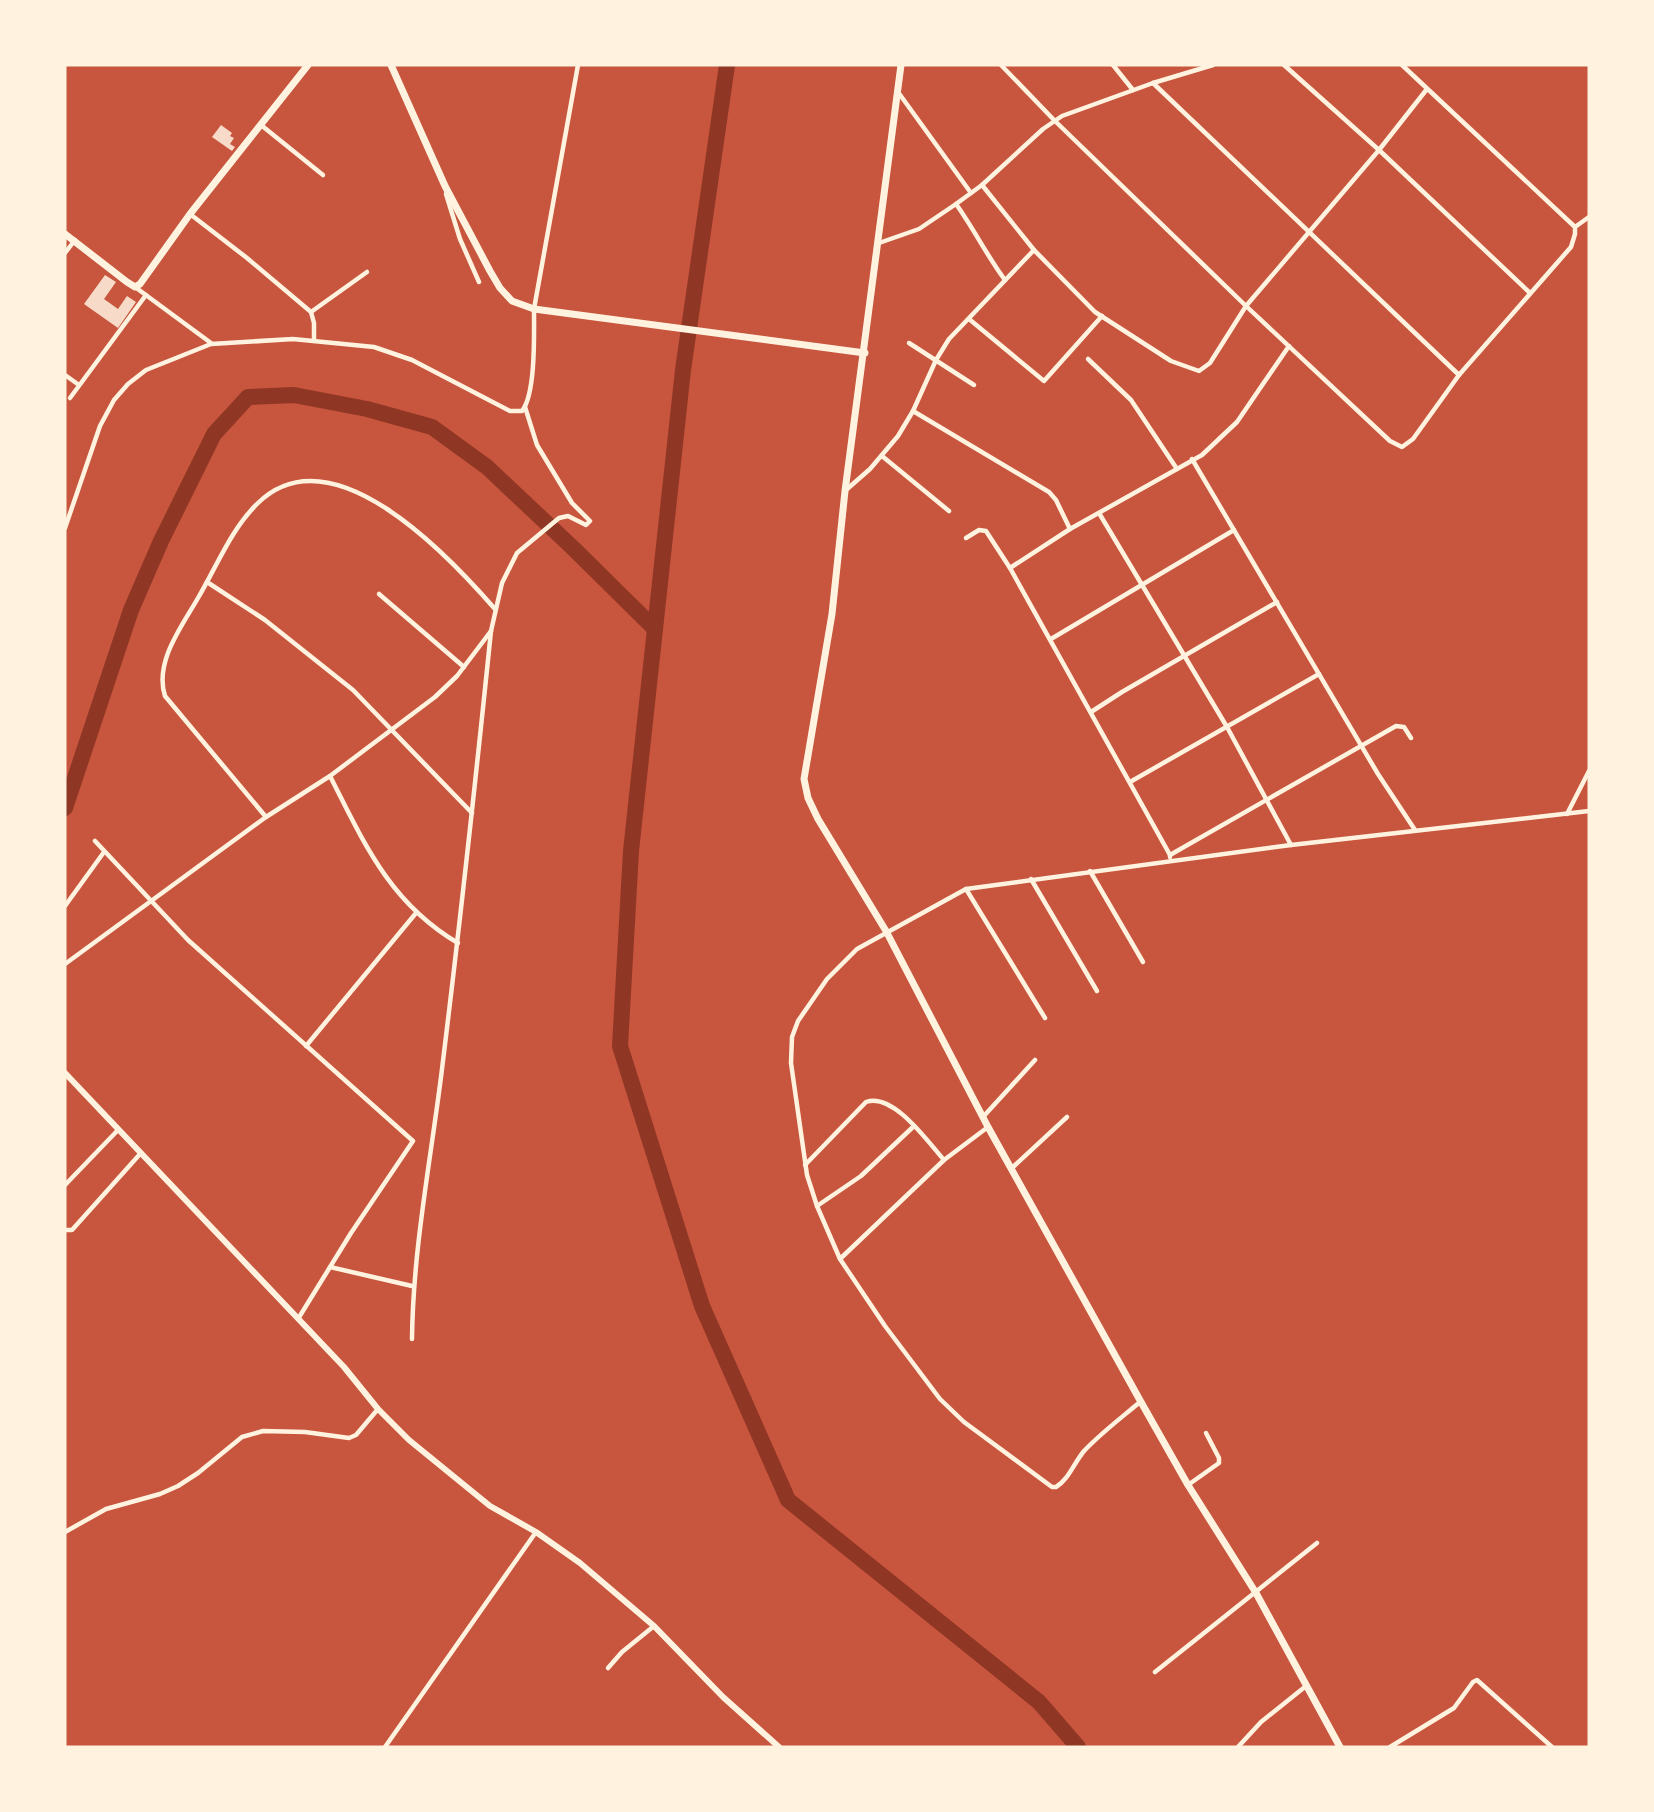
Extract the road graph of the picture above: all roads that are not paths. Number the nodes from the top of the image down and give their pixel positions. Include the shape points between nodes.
1 (308, 65) edge
2 (391, 65) edge
3 (578, 65) edge
4 (901, 65) edge
5 (1001, 65) edge
6 (1113, 65) edge
7 (1213, 65) edge
8 (1284, 65) edge
9 (1402, 65) edge
10 (1153, 83) junction
11 (1427, 89) junction
12 (1133, 90) junction
13 (898, 91) junction
14 (1055, 121) junction
15 (261, 125) junction
16 (1379, 150) junction
17 (323, 175) dead end
18 (982, 185) junction
19 (445, 186) junction
20 (971, 193) junction
21 (956, 204) junction
22 (190, 214) junction
23 (1589, 216) edge
24 (1575, 227) junction
25 (1310, 233) junction
26 (65, 234) edge
27 (75, 240) junction
28 (879, 243) junction
29 (1034, 250) junction
30 (65, 253) edge
31 (367, 272) dead end
32 (1005, 280) junction
33 (479, 282) dead end
34 (135, 287) junction
35 (1530, 293) junction
36 (146, 295) junction
37 (1246, 306) junction
38 (534, 309) junction
39 (311, 312) junction
40 (1102, 316) junction
41 (969, 318) junction
42 (314, 341) junction
43 (909, 343) dead end
44 (211, 344) junction
45 (1289, 346) junction
46 (864, 353) junction
47 (1088, 359) dead end
48 (936, 360) junction
49 (65, 375) edge
50 (1460, 375) junction
51 (79, 385) junction
52 (974, 385) dead end
53 (70, 398) dead end
54 (525, 407) junction
55 (913, 411) junction
56 (882, 456) junction
57 (1192, 459) junction
58 (1177, 469) junction
59 (845, 491) junction
60 (949, 511) dead end
61 (1100, 513) junction
62 (65, 528) edge
63 (1070, 529) junction
64 (1234, 530) junction
65 (966, 537) dead end
66 (1010, 568) junction
67 (207, 582) junction
68 (1141, 586) junction
69 (379, 594) dead end
70 (1277, 602) junction
71 (495, 610) junction
72 (491, 631) junction
73 (1051, 639) junction
74 (1183, 656) junction
75 (464, 667) junction
76 (1319, 674) junction
77 (1091, 712) junction
78 (1227, 727) junction
79 (392, 730) junction
80 (1411, 738) dead end
81 (1362, 746) junction
82 (1589, 771) edge
83 (330, 776) junction
84 (1130, 782) junction
85 (1265, 799) junction
86 (1589, 811) edge
87 (472, 813) junction
88 (1567, 814) junction
89 (266, 817) junction
90 (1415, 830) junction
91 (95, 841) dead end
92 (1291, 845) junction
93 (104, 852) junction
94 (1170, 858) junction
95 (1090, 871) junction
96 (1031, 879) junction
97 (966, 889) junction
98 (152, 902) junction
99 (65, 906) edge
100 (416, 913) junction
101 (886, 931) junction
102 (458, 943) junction
103 (1143, 962) dead end
104 (65, 964) edge
105 (1097, 991) dead end
106 (1045, 1018) dead end
107 (306, 1046) junction
108 (1035, 1059) dead end
109 (65, 1073) edge
110 (983, 1117) junction
111 (1067, 1117) dead end
112 (914, 1126) junction
113 (988, 1127) junction
114 (118, 1130) junction
115 (141, 1154) junction
116 (944, 1160) junction
117 (805, 1165) junction
118 (1012, 1169) junction
119 (65, 1185) edge
120 (817, 1206) junction
121 (65, 1230) edge
122 (840, 1259) junction
123 (330, 1267) junction
124 (412, 1286) junction
125 (298, 1320) junction
126 (412, 1339) dead end
127 (1141, 1402) junction
128 (377, 1409) junction
129 (1206, 1433) dead end
130 (1188, 1485) junction
131 (65, 1532) edge
132 (536, 1532) junction
133 (1317, 1543) dead end
134 (1256, 1593) junction
135 (654, 1626) junction
136 (608, 1668) dead end
137 (1155, 1672) dead end
138 (1307, 1685) junction
139 (385, 1747) edge
140 (779, 1747) edge
141 (1238, 1747) edge
142 (1340, 1747) edge
143 (1390, 1747) edge
144 (1552, 1747) edge

1 - 15 main road
2 - 19 main road
3 - 38 street
4 - 13 main road
5 - 14 street
6 - 12 street
7 - 10 street
8 - 16 street
9 - 11 street
10 - 12 street
10 - 25 street
11 - 16 street
11 - 24 street
12 - 14 street
13 - 20 street
13 - 28 main road
14 - 18 street
14 - 37 street
15 - 17 street
15 - 22 main road
16 - 25 street
16 - 35 street
18 - 20 street
18 - 29 street
19 - 33 street via 448,206
19 - 38 main road via 500,288 512,301
20 - 21 street
21 - 28 street via 919,229
21 - 32 street
22 - 34 main road
22 - 39 street
23 - 24 street
24 - 35 street via 1571,247
25 - 37 street
25 - 50 street
26 - 27 main road
27 - 30 street
27 - 34 main road
28 - 46 main road
29 - 32 street
29 - 40 street
31 - 39 street
32 - 41 street
34 - 36 street
35 - 50 street
36 - 44 street
36 - 51 street
37 - 40 street via 1210,363 1199,371 1171,361
37 - 45 street
38 - 46 main road
38 - 54 street
39 - 42 street
40 - 41 street via 1044,381
41 - 48 street
42 - 44 street
42 - 54 street via 374,347 412,360 510,411
43 - 48 street
44 - 62 street via 146,370 114,400 100,426
45 - 50 street via 1390,441 1402,447 1413,439
45 - 57 street via 1237,422
46 - 59 main road
47 - 58 street via 1137,408
48 - 52 street
48 - 55 street
49 - 51 street
51 - 53 street
54 - 71 street via 537,445 572,503 590,521 586,525 568,516 559,517 517,553
55 - 56 street
55 - 63 street via 1049,492
56 - 59 street
56 - 60 street
57 - 58 street
57 - 64 street
58 - 61 street
59 - 101 main road via 832,614 804,779 818,819
61 - 63 street
61 - 68 street
63 - 66 street
64 - 68 street
64 - 70 street
65 - 66 street via 986,531
66 - 73 street
67 - 71 street via 233,534 258,502 282,486 307,480 332,482 370,499 408,526 458,566
67 - 79 street via 302,648
67 - 89 street via 175,638 161,684 165,696
68 - 73 street
68 - 74 street
69 - 75 street
70 - 74 street
70 - 76 street
71 - 72 street
72 - 75 street
72 - 87 street
73 - 77 street
74 - 77 street
74 - 78 street
75 - 79 street
76 - 78 street
76 - 81 street
77 - 84 street
78 - 84 street
78 - 85 street
79 - 83 street
79 - 87 street
80 - 81 street via 1404,727 1396,726
81 - 85 street
81 - 90 street
82 - 88 street
83 - 89 street
83 - 100 street via 383,874
84 - 94 street
85 - 92 street
85 - 94 street
86 - 88 street
87 - 102 street
88 - 90 street
89 - 98 street
90 - 92 street
91 - 93 street
92 - 94 street
93 - 98 street
93 - 99 street
94 - 95 street
95 - 96 street
95 - 103 street
96 - 97 street
96 - 105 street
97 - 101 street
97 - 106 street
98 - 104 street
98 - 107 street
100 - 102 street
100 - 107 street
101 - 110 main road
101 - 117 street via 857,949 827,979 792,1037 791,1063
102 - 124 street
107 - 123 street via 413,1141
108 - 110 street
109 - 114 street
110 - 113 main road
111 - 118 street
112 - 116 street
112 - 117 street via 886,1103 866,1102
112 - 120 street via 861,1177
113 - 116 street
113 - 118 main road
114 - 115 street
114 - 119 street
115 - 121 street via 72,1230
115 - 125 street
116 - 122 street
117 - 120 street
118 - 127 main road
120 - 122 street
122 - 127 street via 940,1399 1048,1485 1060,1485 1083,1453
123 - 124 street
123 - 125 street
124 - 126 street
125 - 128 street
127 - 130 main road
128 - 131 street via 349,1438 263,1431 242,1437 178,1486 106,1509
128 - 132 street via 490,1506
129 - 130 street via 1219,1463
130 - 134 main road
132 - 135 street
132 - 139 street
133 - 134 street
134 - 137 street
134 - 138 main road
135 - 136 street
135 - 140 street
138 - 141 street via 1269,1714
138 - 142 main road
143 - 144 street via 1454,1708 1475,1681

